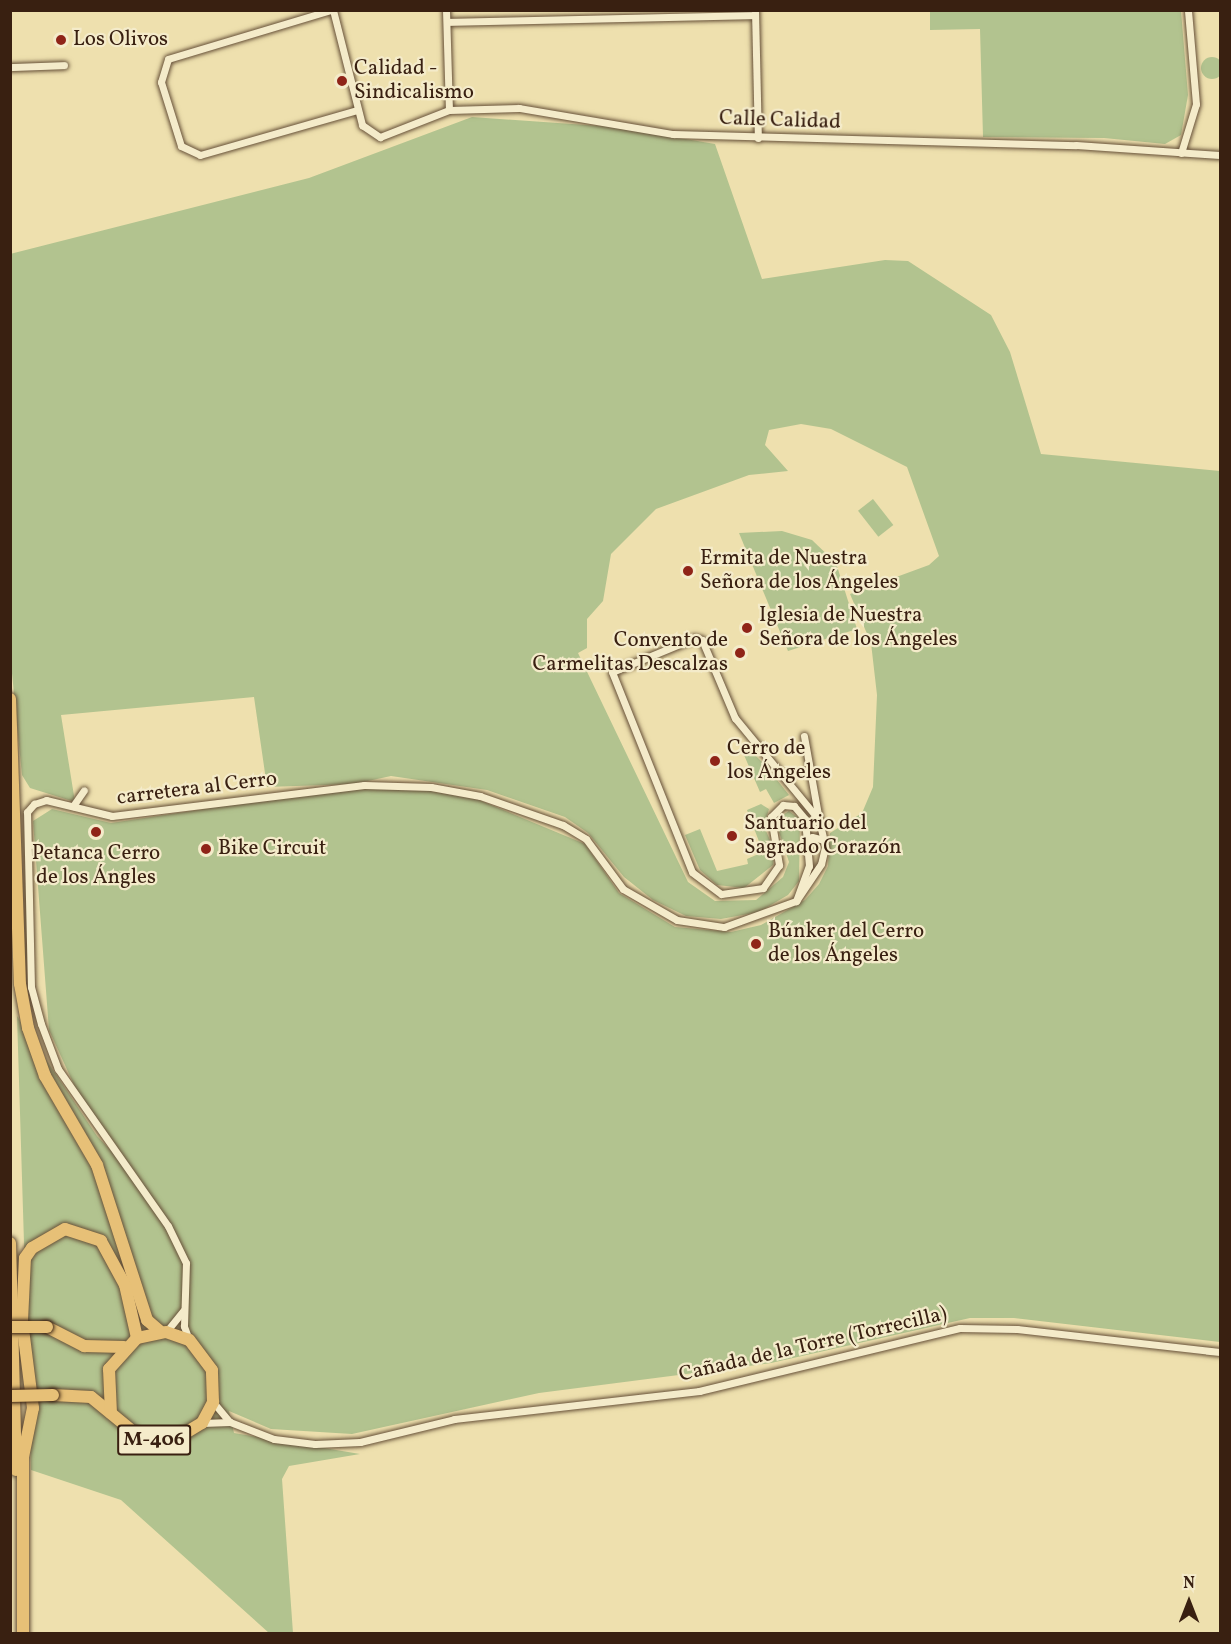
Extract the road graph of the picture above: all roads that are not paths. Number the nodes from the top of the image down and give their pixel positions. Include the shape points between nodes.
1 (332, 10) edge
2 (446, 10) edge
3 (1188, 10) edge
4 (755, 13) edge
5 (447, 22) junction
6 (64, 65) dead end
7 (10, 67) edge
8 (357, 110) junction
9 (448, 110) junction
10 (758, 138) junction
11 (1181, 153) junction
12 (1221, 155) edge
13 (10, 699) edge
14 (804, 736) dead end
15 (84, 790) dead end
16 (73, 806) junction
17 (819, 820) junction
18 (805, 826) junction
19 (824, 840) junction
20 (804, 845) junction
21 (796, 900) junction
22 (10, 1243) edge
23 (184, 1310) junction
24 (10, 1327) edge
25 (163, 1332) junction
26 (137, 1338) junction
27 (189, 1340) junction
28 (124, 1347) junction
29 (1221, 1352) edge
30 (10, 1396) edge
31 (213, 1402) junction
32 (111, 1413) junction
33 (230, 1422) junction
34 (202, 1423) junction
35 (22, 1634) edge

1 - 8 street, Calle Calidad
1 - 8 street via 168,59 161,82 181,146 201,155
2 - 5 street
3 - 11 street via 1196,104
4 - 5 street
4 - 10 street
5 - 9 street
6 - 7 street
8 - 9 street, Calle Calidad via 362,125 380,137
9 - 10 street, Calle Calidad via 519,108 673,134
10 - 11 street, Calle Calidad via 1076,145
11 - 12 street, Calle Calidad
13 - 25 highway via 20,984 28,1028 45,1076 97,1165 147,1320
14 - 17 street
15 - 16 street
16 - 21 street, carretera al Cerro via 112,816 364,785 431,787 480,796 563,825 586,839 623,889 677,920 724,927
16 - 23 street, carretera al Cerro via 46,800 27,812 31,987 58,1069 168,1226 186,1263
17 - 18 street
17 - 18 street via 735,718 702,640 694,638 612,672 692,872 705,885 721,894 763,888 779,865 771,817 783,806 794,806 801,811
17 - 19 street
18 - 20 street
19 - 20 street via 812,837
19 - 21 street via 822,864
20 - 21 street via 808,866
22 - 35 highway
23 - 25 street
23 - 27 street
24 - 28 highway, bridge via 47,1327 84,1346
25 - 26 highway, M-406
25 - 27 highway
26 - 28 highway, M-406
26 - 35 highway via 125,1285 101,1240 65,1229 32,1248 25,1258 22,1321 33,1408 23,1457
27 - 31 highway, M-406 via 212,1370
28 - 32 highway, M-406 via 109,1369
29 - 33 street, Cañada de la Torre (Torrecilla) via 1017,1329 960,1328 699,1391 485,1416 360,1442 315,1444 274,1439
30 - 32 highway, M-406, bridge via 91,1397
31 - 33 street
31 - 34 highway, M-406
32 - 34 highway, M-406 via 142,1439 172,1441
33 - 34 street, Cañada de la Torre (Torrecilla)

